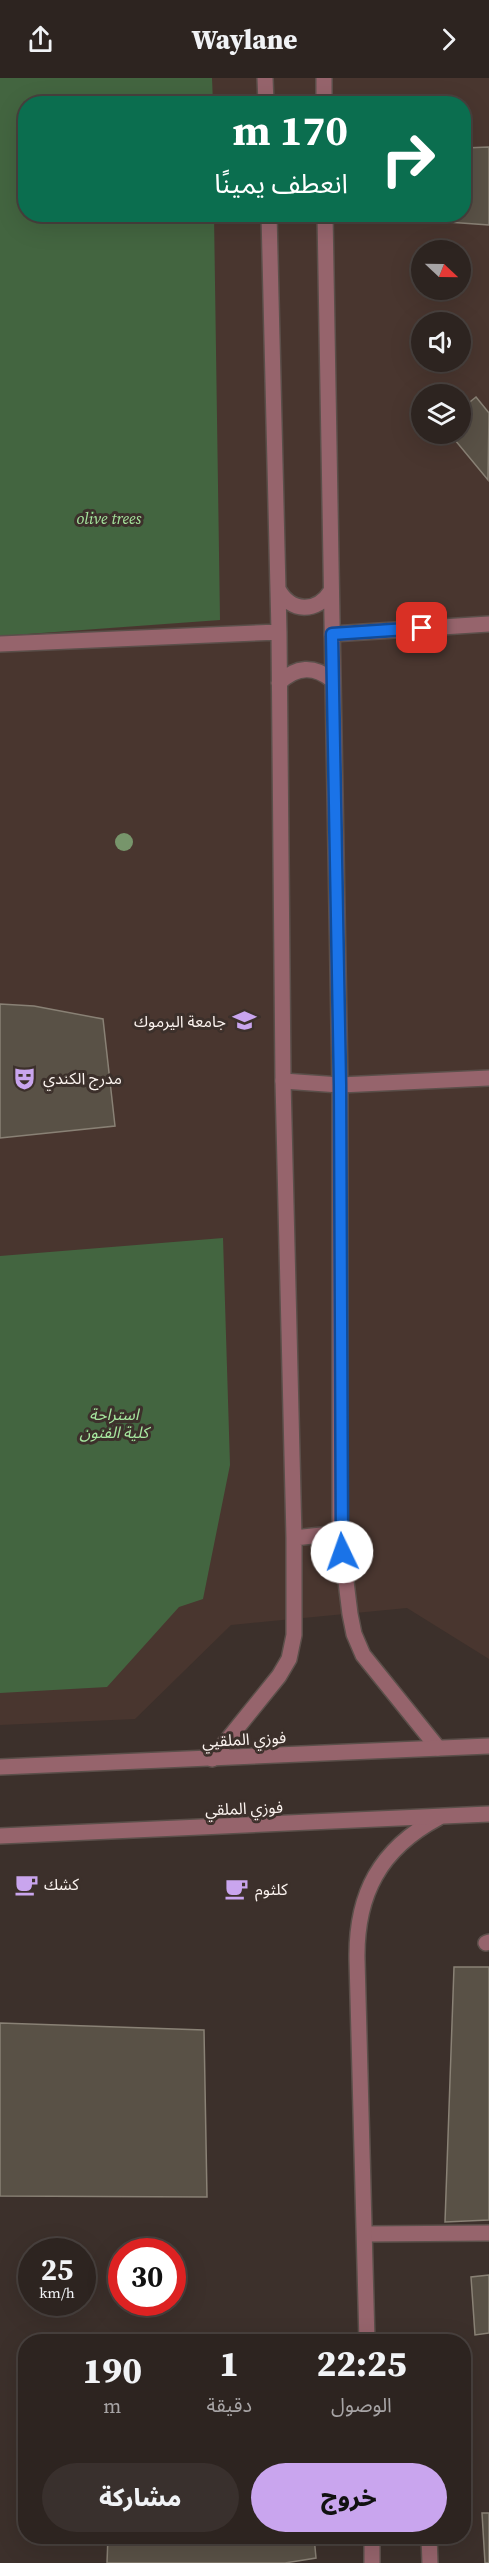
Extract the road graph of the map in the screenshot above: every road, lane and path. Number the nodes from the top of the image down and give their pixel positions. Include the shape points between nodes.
1 (265, 78) edge
2 (324, 78) edge
3 (266, 96) edge
4 (324, 96) edge
5 (269, 222) edge
6 (325, 222) edge
7 (278, 589) junction
8 (331, 591) junction
9 (489, 624) edge
10 (279, 632) junction
11 (332, 634) junction
12 (0, 644) edge
13 (332, 680) junction
14 (279, 683) junction
15 (489, 1078) edge
16 (283, 1082) junction
17 (340, 1085) junction
18 (340, 1533) junction
19 (294, 1538) junction
20 (489, 1746) edge
21 (438, 1748) junction
22 (212, 1759) junction
23 (0, 1767) edge
24 (489, 1814) edge
25 (438, 1818) junction
26 (0, 1836) edge
27 (489, 2233) edge
28 (365, 2235) junction
29 (367, 2334) edge
30 (372, 2544) edge
31 (429, 2544) edge
32 (372, 2563) edge
33 (429, 2563) edge

1 - 3 street
2 - 4 street
5 - 7 street
6 - 8 street
7 - 8 street via 290,604 308,608 318,605
7 - 10 street
8 - 11 street
9 - 11 street
10 - 12 street
10 - 14 street
11 - 13 street
13 - 14 street via 305,669 296,670
13 - 17 street
14 - 16 street
15 - 17 street
16 - 17 street
16 - 19 street
17 - 18 street
18 - 19 street
18 - 21 street via 350,1614 363,1655
19 - 22 street via 294,1635 289,1659
20 - 21 street, فوزي الملقيي
21 - 22 street, فوزي الملقيي
22 - 23 street, فوزي الملقيي
24 - 25 street, فوزي الملقي
25 - 26 street, فوزي الملقي
25 - 28 street via 402,1842 387,1858 374,1876 359,1916
27 - 28 street
28 - 29 street
30 - 32 street
31 - 33 street

